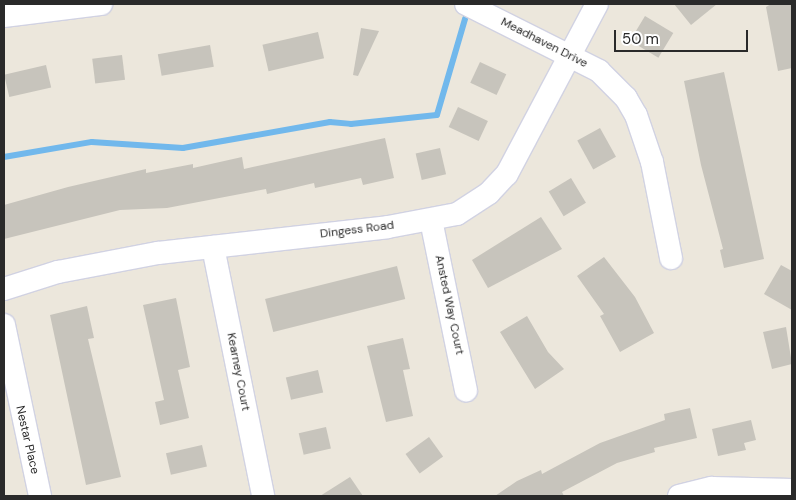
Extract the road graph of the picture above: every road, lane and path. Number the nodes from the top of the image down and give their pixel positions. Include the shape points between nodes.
1 (101, 4) edge
2 (466, 4) edge
3 (597, 4) edge
4 (4, 16) edge
5 (571, 54) junction
6 (431, 220) junction
7 (213, 247) junction
8 (671, 258) dead end
9 (4, 289) edge
10 (4, 325) edge
11 (466, 390) dead end
12 (792, 490) edge
13 (40, 496) edge
14 (263, 496) edge
15 (680, 496) edge

1 - 4 street
2 - 5 street, Meadhaven Drive
3 - 5 street, Dingess Road
5 - 6 street, Dingess Road via 507,174 473,205 457,214
5 - 8 street, Meadhaven Drive via 613,82 636,115 652,162
6 - 7 street, Dingess Road
6 - 11 street, Ansted Way Court
7 - 9 street, Dingess Road via 58,272
7 - 14 street, Kearney Court
10 - 13 street, Nestar Place
12 - 15 street via 712,488

